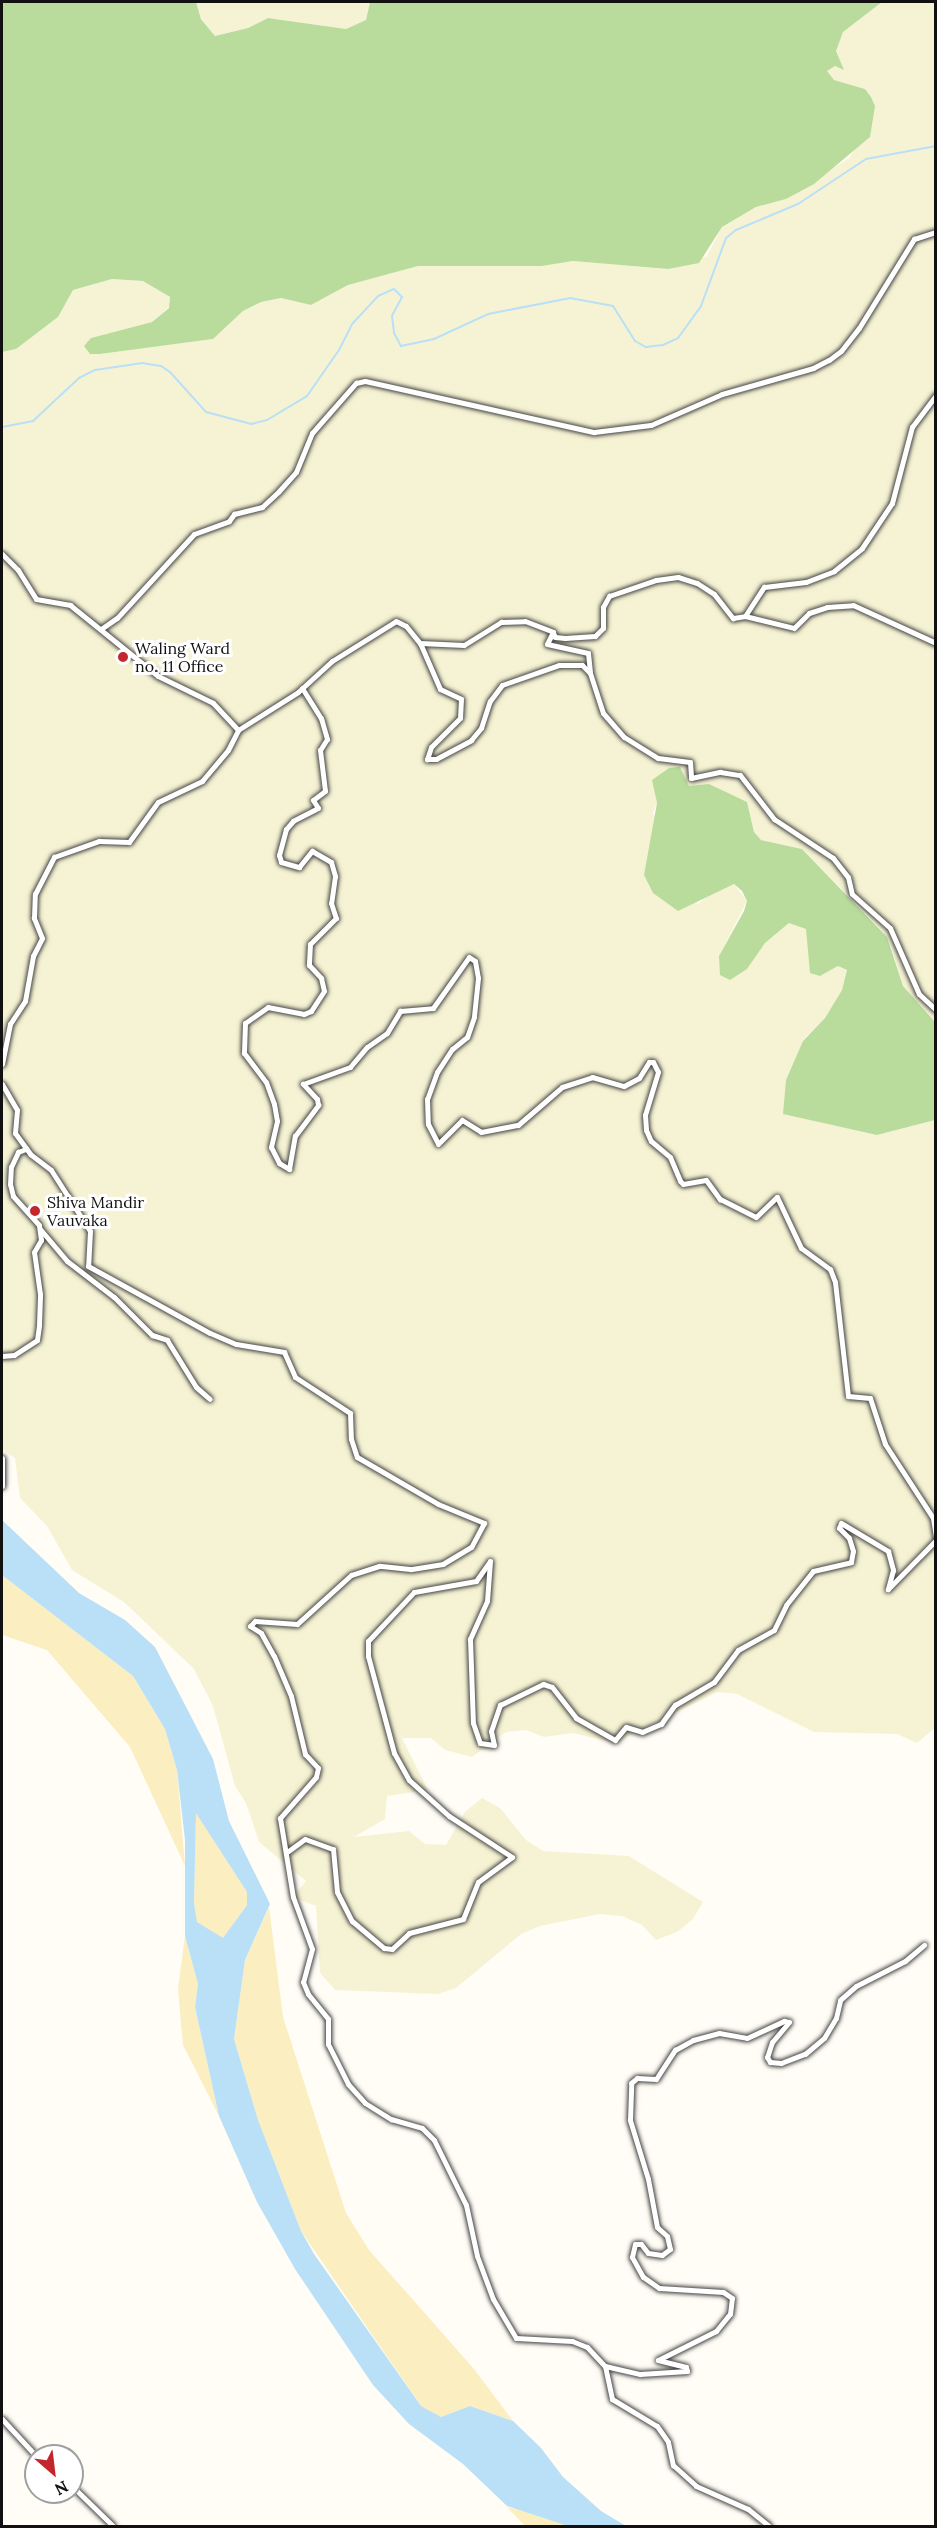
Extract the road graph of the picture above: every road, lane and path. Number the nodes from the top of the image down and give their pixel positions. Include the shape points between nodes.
1 (936, 232) edge
2 (936, 395) edge
3 (2, 554) edge
4 (745, 616) junction
5 (101, 629) junction
6 (553, 633) junction
7 (420, 643) junction
8 (936, 643) edge
9 (590, 673) junction
10 (302, 688) junction
11 (237, 730) junction
12 (936, 1010) edge
13 (2, 1064) edge
14 (2, 1084) edge
15 (26, 1149) junction
16 (39, 1227) junction
17 (2, 1356) edge
18 (210, 1399) dead end
19 (2, 1458) edge
20 (2, 1485) edge
21 (936, 1539) edge
22 (287, 1852) junction
23 (924, 1946) dead end
24 (605, 2366) junction
25 (2, 2419) edge
26 (25, 2444) edge
27 (84, 2498) edge
28 (113, 2526) edge
29 (769, 2526) edge

1 - 5 street via 914,239 859,327 829,360 722,394 651,425 594,432 365,381 356,383 312,433 296,472 279,491 262,507 234,514 229,521 194,534 117,618
2 - 4 street via 912,427 892,503 862,548 834,571 806,582 764,587
3 - 5 street via 18,570 36,599 70,605
4 - 6 street via 733,618 714,594 689,580 669,578 613,593 605,602 603,628 595,636 555,638
4 - 8 street via 794,628 809,614 827,607 853,605
5 - 11 street via 158,676 213,703
6 - 7 street via 525,621 506,621 464,645
6 - 9 street via 547,644 588,653
7 - 9 street via 440,689 461,699 460,718 431,747 427,759 436,759 471,740 502,685 559,665 582,665
7 - 10 street via 406,626 396,621 332,661
9 - 12 street via 603,713 624,736 658,758 690,762 691,778 720,772 740,775 774,819 833,858 848,877 852,894 890,928 919,994
10 - 11 street
10 - 21 street via 321,718 327,739 320,750 325,790 313,800 318,808 286,829 279,855 286,866 299,867 312,851 332,862 335,876 331,903 336,918 310,944 309,965 321,978 324,991 311,1011 304,1014 268,1008 245,1023 244,1053 266,1082 274,1104 277,1121 271,1147 279,1163 289,1169 295,1136 318,1106 317,1099 303,1084 350,1067 367,1047 387,1033 400,1011 433,1008 469,957 475,961 478,978 474,1017 467,1036 452,1049 437,1072 427,1100 428,1124 438,1144 462,1120 481,1132 518,1125 562,1087 592,1077 624,1086 639,1078 649,1062 653,1062 658,1072 645,1115 646,1130 651,1141 670,1157 680,1181 683,1184 706,1180 732,1208 756,1217 777,1197 801,1248 830,1269 835,1282 848,1396 870,1398 885,1444 933,1518
11 - 13 street via 228,750 202,781 158,802 129,842 99,841 54,857 35,894 34,918 42,938 33,956 25,1001 10,1024
14 - 15 street via 17,1110 15,1133
15 - 16 street via 15,1160 10,1184 13,1196
15 - 22 street via 51,1170 90,1231 88,1266 210,1333 236,1344 284,1352 295,1377 350,1413 351,1439 357,1457 438,1504 484,1523 471,1547 443,1564 410,1569 378,1566 351,1575 297,1624 255,1621 250,1626 261,1633 274,1656 291,1696 305,1754 318,1768 316,1777 280,1818
16 - 17 street via 40,1240 34,1252 40,1294 37,1340 14,1355
16 - 18 street via 67,1261 114,1297 152,1335 167,1340 196,1387
19 - 20 street
21 - 22 street via 888,1589 893,1570 888,1551 841,1523 839,1528 849,1538 853,1551 851,1562 813,1571 786,1605 774,1630 738,1650 714,1682 675,1705 661,1724 642,1732 626,1727 615,1740 576,1718 552,1687 543,1684 500,1705 491,1731 494,1745 480,1743 472,1723 470,1639 487,1601 490,1561 476,1581 414,1592 368,1641 368,1656 394,1753 409,1780 449,1816 512,1857 478,1882 463,1919 409,1933 392,1949 384,1948 352,1921 337,1892 333,1849 305,1839
22 - 24 street via 293,1897 312,1949 303,1982 328,2019 328,2044 338,2069 365,2103 391,2119 422,2128 434,2140 466,2205 477,2256 493,2299 516,2338 572,2341 587,2348
23 - 24 street via 906,1961 856,1986 840,2000 836,2018 824,2038 805,2054 781,2064 770,2062 767,2057 772,2042 789,2022 784,2021 747,2038 719,2033 693,2040 675,2050 656,2079 637,2078 631,2083 630,2120 648,2179 657,2228 667,2236 669,2249 662,2255 648,2253 641,2244 635,2244 632,2257 643,2277 659,2289 723,2292 732,2298 730,2314 716,2331 658,2360 686,2367 687,2371 640,2374
24 - 29 street via 612,2399 657,2426 668,2442 673,2465 696,2486 748,2509
25 - 26 street
27 - 28 street

